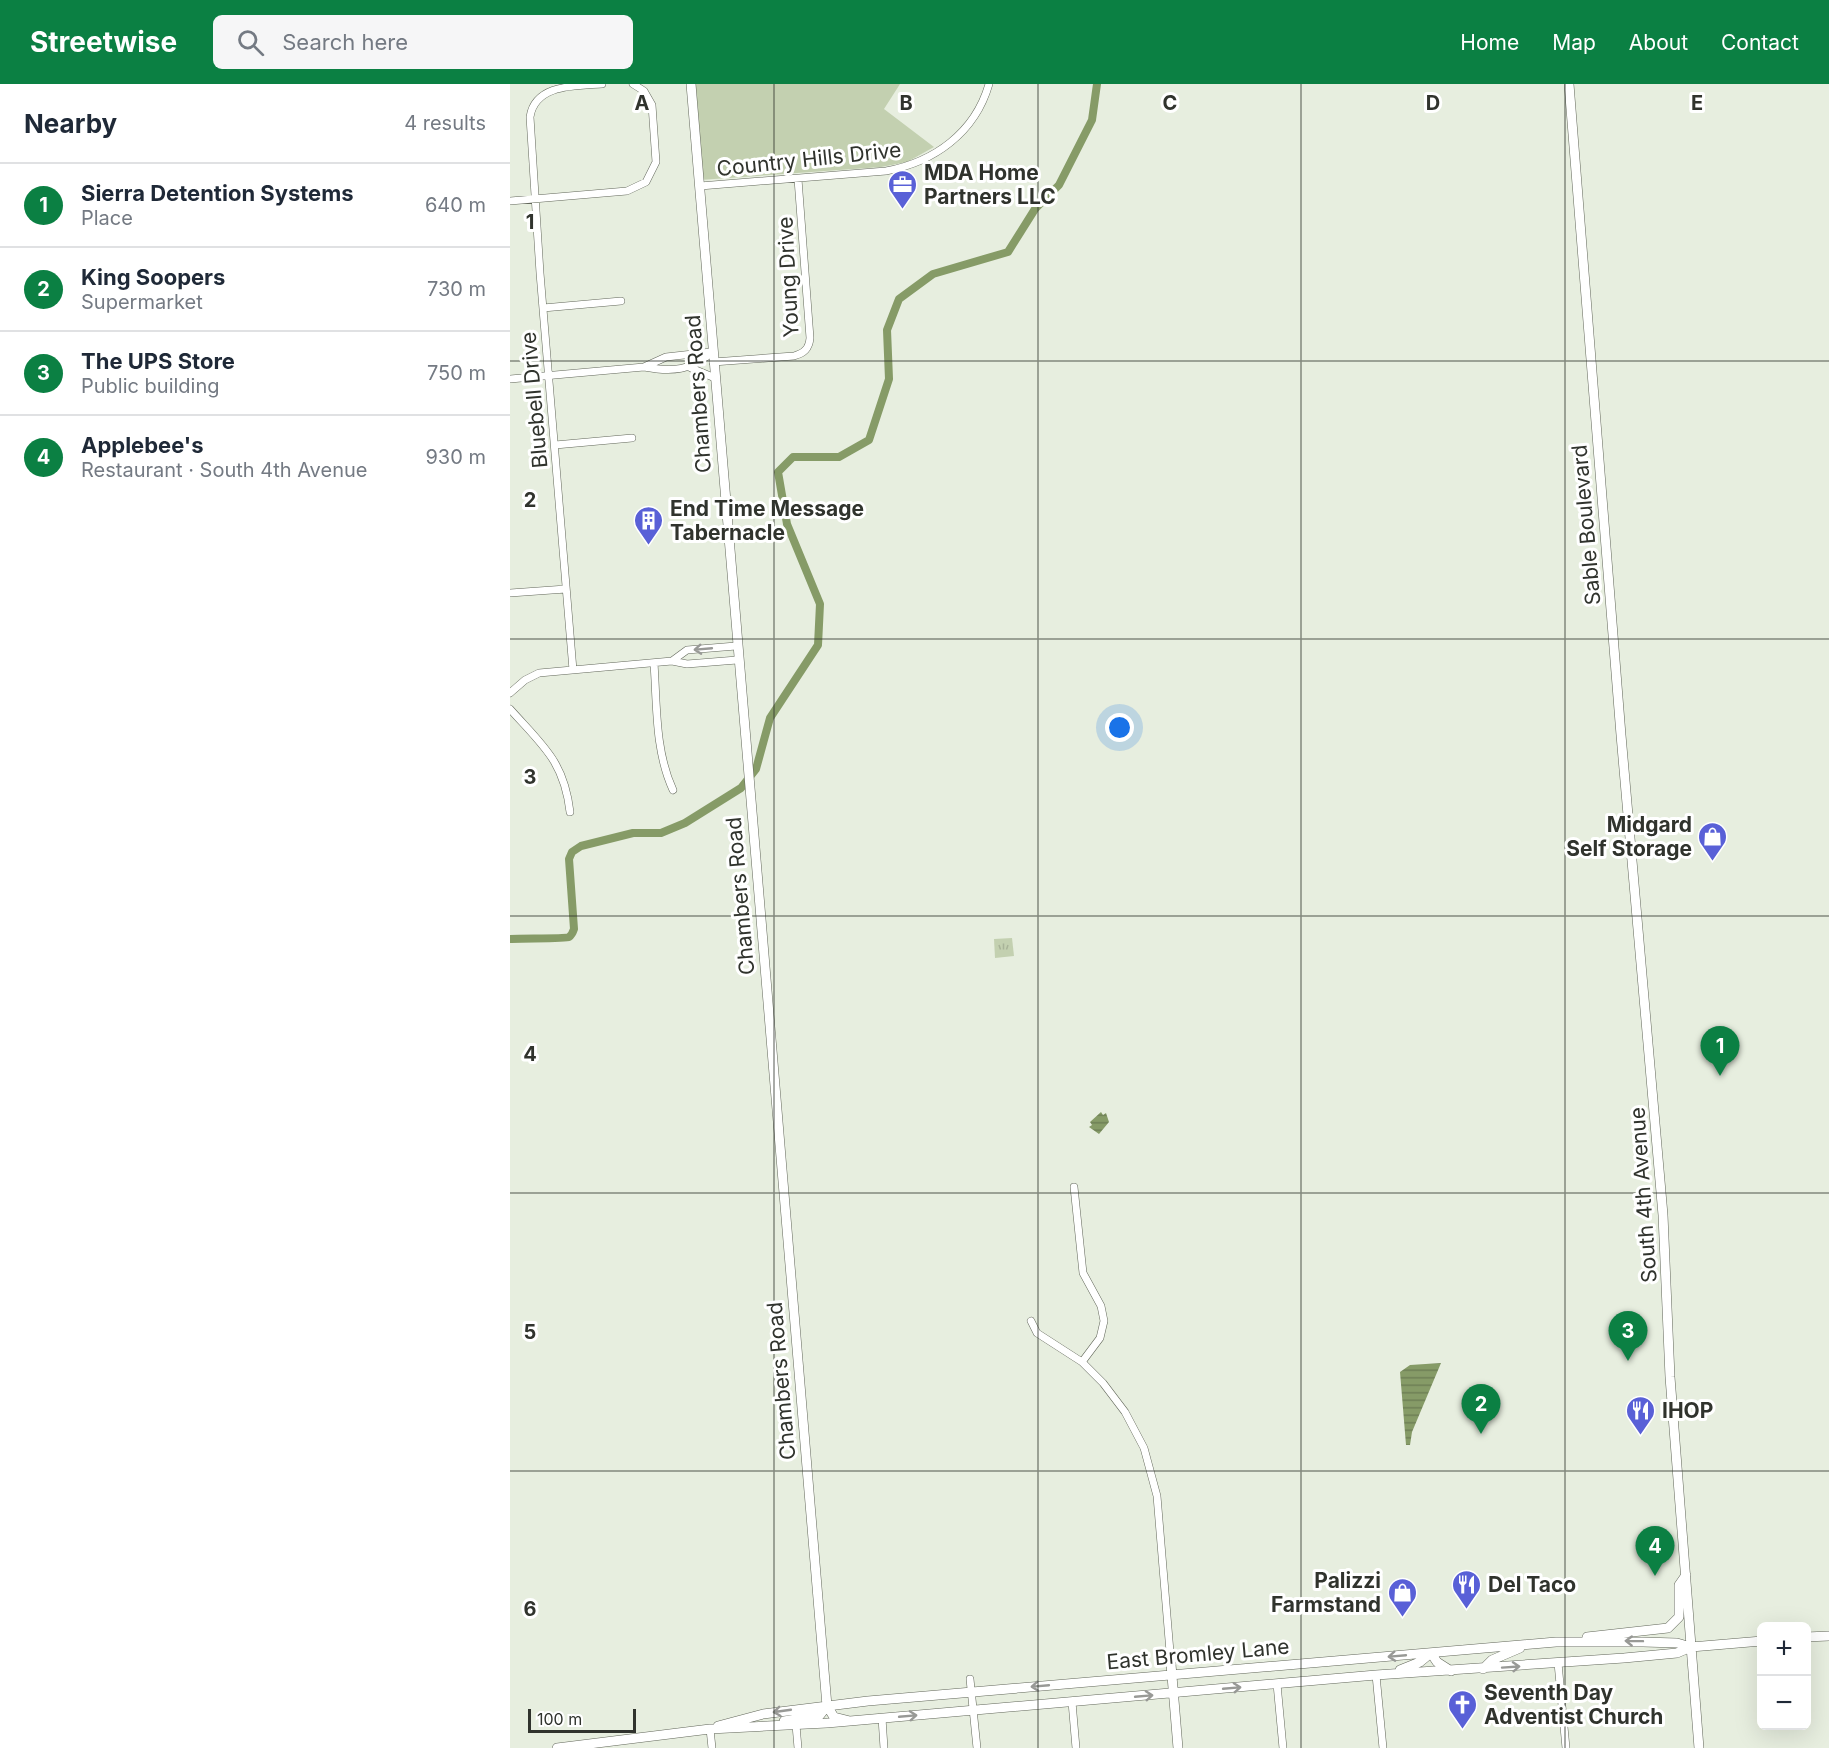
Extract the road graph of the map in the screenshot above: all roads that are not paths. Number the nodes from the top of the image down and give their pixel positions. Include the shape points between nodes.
1 (602, 84) edge
2 (633, 84) edge
3 (690, 84) edge
4 (989, 84) edge
5 (1569, 84) edge
6 (798, 179) junction
7 (700, 186) junction
8 (536, 199) junction
9 (510, 201) edge
10 (621, 301) dead end
11 (543, 309) junction
12 (713, 351) junction
13 (713, 362) junction
14 (644, 367) junction
15 (689, 368) junction
16 (550, 376) junction
17 (715, 378) junction
18 (510, 379) edge
19 (632, 438) dead end
20 (555, 445) junction
21 (566, 589) junction
22 (510, 593) edge
23 (736, 646) junction
24 (737, 660) junction
25 (672, 661) junction
26 (654, 663) junction
27 (573, 670) junction
28 (510, 693) edge
29 (510, 709) edge
30 (673, 790) dead end
31 (570, 812) dead end
32 (1640, 963) joint
33 (1074, 1187) dead end
34 (1031, 1321) dead end
35 (1082, 1362) junction
36 (1686, 1575) junction
37 (1829, 1636) edge
38 (1811, 1638) edge
39 (1581, 1640) junction
40 (1757, 1641) edge
41 (1528, 1644) junction
42 (1692, 1647) junction
43 (1431, 1653) junction
44 (1558, 1663) junction
45 (1171, 1664) joint
46 (1483, 1669) junction
47 (1450, 1671) junction
48 (1389, 1674) junction
49 (1172, 1675) junction
50 (1376, 1675) junction
51 (970, 1679) dead end
52 (1277, 1684) junction
53 (972, 1692) junction
54 (1174, 1693) junction
55 (1072, 1702) junction
56 (826, 1706) junction
57 (973, 1710) junction
58 (882, 1718) junction
59 (850, 1721) junction
60 (796, 1725) junction
61 (752, 1727) junction
62 (710, 1729) junction
63 (584, 1747) edge
64 (557, 1748) edge
65 (712, 1748) edge
66 (798, 1748) edge
67 (884, 1748) edge
68 (977, 1748) edge
69 (1076, 1748) edge
70 (1178, 1748) edge
71 (1283, 1748) edge
72 (1383, 1748) edge
73 (1566, 1748) edge
74 (1699, 1748) edge

1 - 8 street, Bluebell Drive via 559,88 537,99 530,117
2 - 8 street via 644,91 652,105 656,162 648,180 627,191
3 - 7 main road, Chambers Road
4 - 6 street, Country Hills Drive via 964,130 925,161 886,171
5 - 32 main road, Sable Boulevard
6 - 7 street, Country Hills Drive
6 - 13 street, Young Drive via 808,347 794,356
7 - 12 main road, Chambers Road
8 - 9 street
8 - 11 street, Bluebell Drive
10 - 11 street
11 - 16 street, Bluebell Drive
12 - 13 main road, Chambers Road
12 - 14 street via 666,357
12 - 15 street
13 - 17 main road, Chambers Road
14 - 15 street
14 - 16 street
15 - 17 street
16 - 18 street
16 - 20 street, Bluebell Drive
17 - 23 main road, Chambers Road
19 - 20 street
20 - 21 street, Bluebell Drive
21 - 22 street
21 - 27 street, Bluebell Drive
23 - 24 main road, Chambers Road
23 -> 25 street via 687,650
24 - 25 street via 687,664
24 - 56 main road, Chambers Road
25 - 26 street
26 - 27 street
26 - 30 street via 661,753
27 - 28 street via 535,675
29 - 31 street via 558,766 567,788
32 - 36 main road, South 4th Avenue via 1663,1215 1670,1377
33 - 35 street via 1083,1273 1101,1306 1104,1322 1100,1338
34 - 35 street via 1037,1333
35 - 45 street via 1125,1412 1152,1473
36 - 39 main road via 1679,1585 1679,1617 1668,1628 1592,1635
36 - 42 main road, South 4th Avenue
37 - 38 main road
39 - 41 main road, East Bromley Lane
42 -> 39 main road, East Bromley Lane via 1677,1643
40 - 42 main road, East Bromley Lane
41 - 43 main road, East Bromley Lane
41 - 46 main road via 1492,1660
42 - 44 main road, East Bromley Lane via 1677,1653
42 - 74 main road, South 4th Avenue
43 - 47 main road
43 - 48 main road via 1417,1665
43 -> 49 main road, East Bromley Lane
46 -> 44 main road, East Bromley Lane
44 - 73 street
45 - 49 main road
46 - 47 main road, East Bromley Lane
47 - 48 main road, East Bromley Lane
48 - 50 main road, East Bromley Lane
49 -> 53 main road, East Bromley Lane
49 - 54 main road
50 - 52 main road, East Bromley Lane
50 - 72 street
51 - 53 street
54 -> 52 main road, East Bromley Lane
52 - 71 street
53 - 56 main road, East Bromley Lane
53 - 57 street
55 -> 54 main road, East Bromley Lane
54 - 70 main road
55 - 57 main road, East Bromley Lane
55 - 69 street
56 - 59 main road via 834,1717
56 - 61 main road via 820,1715
56 -> 62 main road, East Bromley Lane via 754,1716
58 -> 57 main road, East Bromley Lane
57 - 68 street
58 - 59 main road, East Bromley Lane
58 - 67 street
59 - 60 main road, East Bromley Lane
60 - 61 main road, East Bromley Lane
60 - 66 street
61 - 62 main road, East Bromley Lane
62 - 63 main road, East Bromley Lane
62 - 65 street
63 - 64 main road, East Bromley Lane

